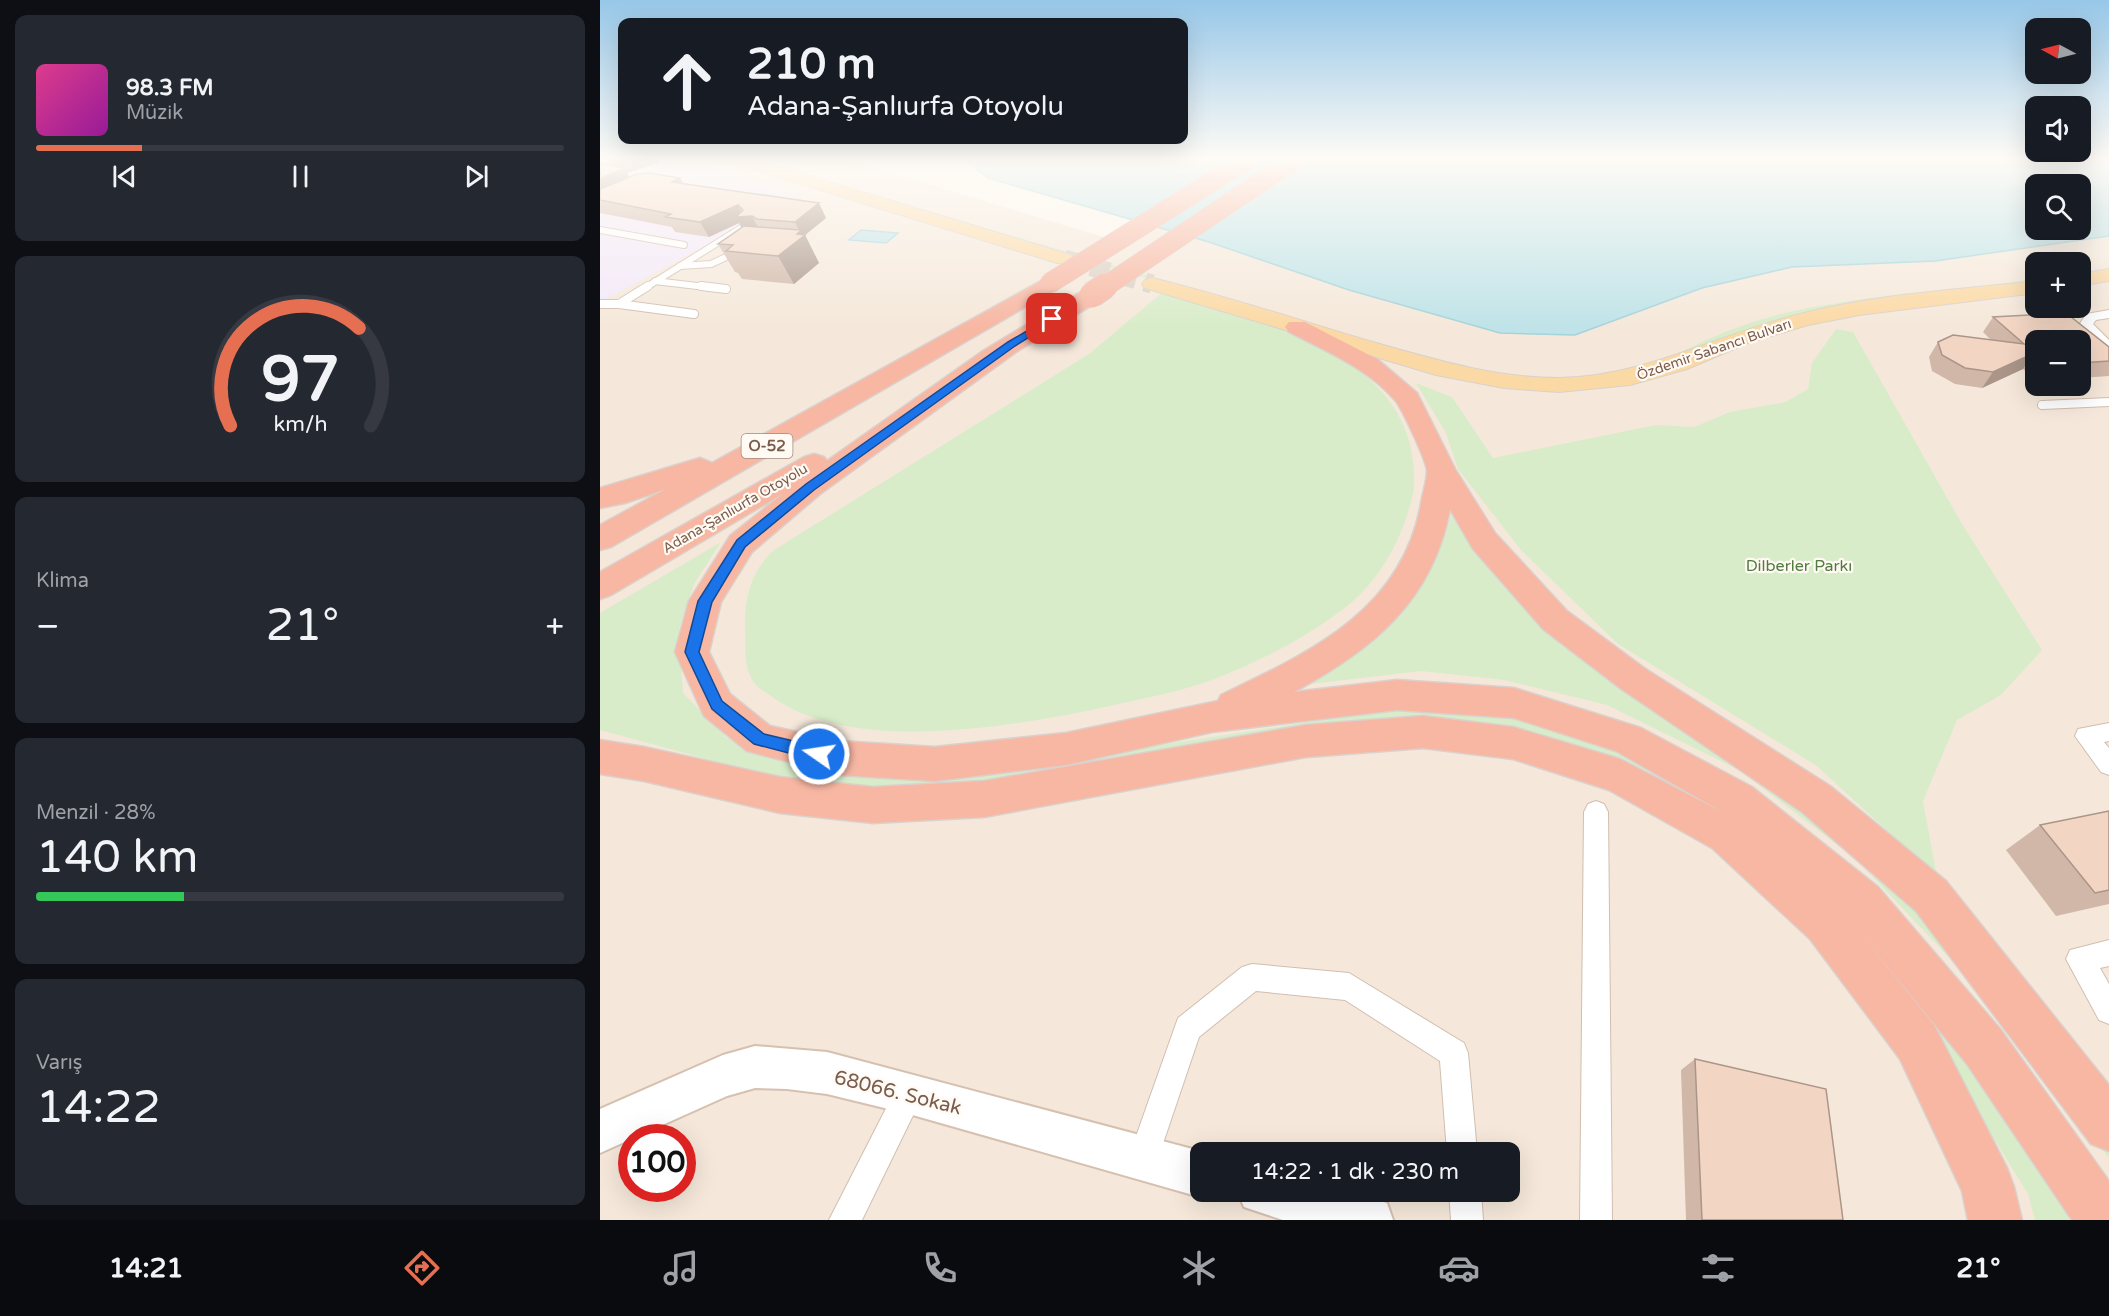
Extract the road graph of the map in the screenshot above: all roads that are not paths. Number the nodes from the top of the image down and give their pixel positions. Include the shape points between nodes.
1 (936, 216) edge
2 (949, 216) edge
3 (1158, 216) edge
4 (1210, 216) edge
5 (746, 225) edge
6 (600, 230) edge
7 (750, 243) edge
8 (684, 244) dead end
9 (2109, 265) edge
10 (680, 266) junction
11 (2091, 267) edge
12 (2109, 275) edge
13 (2025, 276) edge
14 (2091, 278) edge
15 (655, 281) junction
16 (2025, 288) edge
17 (726, 289) dead end
18 (600, 304) edge
19 (619, 304) junction
20 (694, 314) dead end
21 (2109, 314) edge
22 (1297, 327) junction
23 (1011, 344) junction
24 (2109, 348) edge
25 (932, 352) junction
26 (2109, 402) edge
27 (2042, 405) dead end
28 (1441, 469) junction
29 (600, 498) edge
30 (600, 539) edge
31 (600, 586) edge
32 (1212, 717) junction
33 (2109, 732) edge
34 (600, 757) edge
35 (2109, 765) edge
36 (1596, 812) dead end
37 (2109, 953) edge
38 (2109, 1010) edge
39 (909, 1094) junction
40 (2109, 1126) edge
41 (600, 1131) edge
42 (1461, 1142) edge
43 (1143, 1159) junction
44 (1190, 1171) edge
45 (1296, 1202) edge
46 (1466, 1202) edge
47 (1346, 1217) edge
48 (845, 1220) edge
49 (1467, 1220) edge
50 (1596, 1220) edge
51 (1995, 1220) edge
52 (2104, 1220) edge

1 - 2 main road via 1072,255
3 - 25 highway, O-52, bridge
4 - 23 highway, Adana-Şanlıurfa Otoyolu / O-52, bridge
5 - 10 lane
6 - 8 lane
7 - 10 lane via 716,264
9 - 11 main road
10 - 15 lane
12 - 14 main road
13 - 22 main road, Özdemir Sabancı Bulvarı via 1787,308 1717,330 1668,353 1614,367 1558,373 1452,359 1157,280
15 - 17 lane
15 - 19 lane
16 - 22 main road, Özdemir Sabancı Bulvarı via 1804,319 1622,380 1559,385 1504,381 1444,370
18 - 19 street
19 - 20 lane
21 - 24 street via 2091,317 2086,325
22 - 28 highway via 1368,363 1408,398
23 - 31 highway, Adana-Şanlıurfa Otoyolu / O-52
23 - 32 highway via 810,487 741,544 705,601 692,652 717,705 760,740 839,758 935,764 1066,749
25 - 29 highway via 699,468
25 - 30 highway, O-52
26 - 27 lane
28 - 32 highway via 1432,523 1410,575 1388,608 1340,647
28 - 40 highway via 1484,541 1556,620 1632,678 1816,799 1931,896
32 - 52 highway via 1397,695 1514,703 1628,739 1738,800 1863,902 1984,1047
33 - 35 street via 2086,736
34 - 51 highway via 780,795 873,805 984,799 1306,741 1423,732 1513,743 1620,776 1726,835 1826,924 1917,1041 1988,1187
36 - 50 street
37 - 38 street via 2079,959
39 - 41 main road, 68066. Sokak via 827,1073 755,1067 723,1076
39 - 43 main road, 68066. Sokak
39 - 48 street
42 - 43 street via 1454,1053 1349,987 1252,977 1188,1028
43 - 44 main road, 68066. Sokak
45 - 47 main road
46 - 49 street

